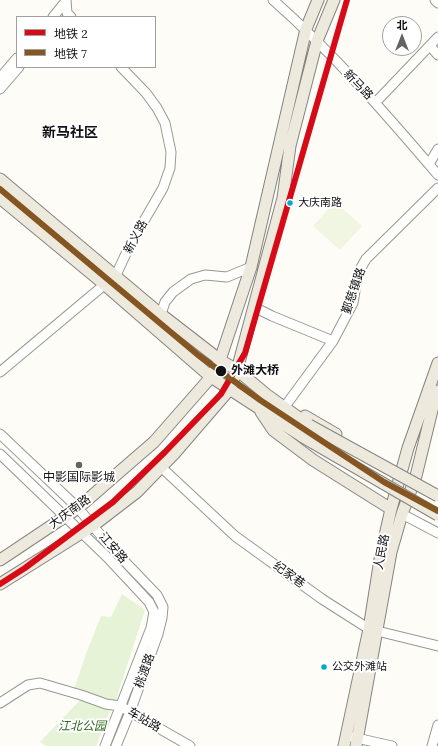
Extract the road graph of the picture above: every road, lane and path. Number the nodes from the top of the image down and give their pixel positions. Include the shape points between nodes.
1 (273, 0) edge
2 (318, 0) edge
3 (334, 0) edge
4 (435, 0) edge
5 (66, 1) edge
6 (438, 3) edge
7 (54, 16) edge
8 (67, 16) edge
9 (306, 29) junction
10 (438, 37) edge
11 (317, 41) junction
12 (430, 46) junction
13 (438, 55) edge
14 (16, 59) edge
15 (18, 68) edge
16 (122, 68) edge
17 (0, 78) edge
18 (0, 89) edge
19 (376, 102) junction
20 (438, 149) edge
21 (429, 164) junction
22 (438, 175) edge
23 (0, 179) edge
24 (438, 188) edge
25 (0, 198) edge
26 (251, 267) junction
27 (116, 275) junction
28 (104, 284) junction
29 (254, 307) junction
30 (161, 314) junction
31 (333, 341) junction
32 (220, 360) junction
33 (438, 363) edge
34 (237, 370) junction
35 (0, 372) edge
36 (211, 377) junction
37 (230, 389) junction
38 (438, 390) edge
39 (267, 395) junction
40 (286, 405) junction
41 (258, 407) junction
42 (0, 434) edge
43 (0, 454) edge
44 (161, 467) junction
45 (402, 471) junction
46 (415, 480) junction
47 (438, 492) edge
48 (438, 496) edge
49 (78, 508) junction
50 (391, 509) junction
51 (402, 514) junction
52 (438, 515) edge
53 (66, 516) junction
54 (94, 525) junction
55 (81, 533) junction
56 (438, 534) edge
57 (0, 560) edge
58 (0, 584) edge
59 (157, 595) joint
60 (149, 602) joint
61 (373, 630) junction
62 (438, 646) edge
63 (0, 703) edge
64 (120, 706) junction
65 (130, 712) junction
66 (438, 725) edge
67 (351, 741) edge
68 (105, 746) edge
69 (116, 746) edge
70 (190, 746) edge
71 (392, 746) edge
72 (432, 746) edge

1 - 9 street, 新马路
2 - 9 main road, 大庆南路
3 - 11 main road, 大庆南路
4 - 6 street
5 - 7 street
5 - 8 street
9 - 11 street, 新马路
9 - 26 main road, 大庆南路
10 - 12 street
11 - 19 street, 新马路
11 - 29 main road, 大庆南路 via 290,146 283,198
12 - 13 street
12 - 19 street
14 - 17 street
15 - 18 street
16 - 27 street, 新义路 via 157,108 165,123 171,152 170,168 163,188
19 - 21 street, 新马路
20 - 21 street
21 - 22 street, 新马路
23 - 27 main road
24 - 31 street, 鄞慈镇路 via 366,259 358,273 353,303
25 - 28 main road
26 - 30 street via 227,277 205,275 192,279 173,292 165,302
26 - 32 main road, 大庆南路
27 - 28 street, 新义路
27 - 30 main road
28 - 35 street, 新义路
28 - 36 main road
29 - 31 street
29 - 34 main road, 大庆南路
30 - 32 main road
31 - 40 street, 鄞慈镇路
32 - 34 main road
32 - 36 main road, 大庆南路
33 - 45 main road, 人民路
34 - 37 main road, 大庆南路
34 - 39 main road
36 - 37 main road
36 - 49 main road, 大庆南路 via 154,442
37 - 41 main road
37 - 44 main road, 大庆南路
38 - 46 main road, 人民路
39 - 40 main road
39 - 48 main road, bridge via 309,425
40 - 45 main road
41 - 50 main road via 273,430 313,460
41 - 52 main road, bridge via 303,438
42 - 49 street, 江安路
43 - 53 street, 江安路
44 - 54 main road, 大庆南路 via 137,492
44 - 61 street, 纪家巷 via 235,536 322,599
45 - 50 main road, 人民路
46 - 47 street
46 - 51 main road, 人民路
49 - 53 main road, 大庆南路
49 - 54 street, 江安路
50 - 61 main road, 人民路 via 381,553
51 - 56 street
51 - 61 main road, 人民路
53 - 55 street, 江安路
53 - 57 main road, 大庆南路
54 - 55 main road, 大庆南路
54 - 59 street, 江安路 via 108,544
55 - 58 main road, 大庆南路
55 - 60 street, 江安路
59 - 65 street, 桃渡路 via 163,607 162,618
60 - 64 street, 桃渡路 via 154,612 151,628
61 - 62 street, 纪家巷
61 - 67 main road, 人民路
63 - 64 street, 车站路 via 28,685 40,683
64 - 65 street, 车站路
64 - 68 street, 桃渡路
65 - 69 street, 桃渡路
65 - 70 street, 车站路
66 - 72 street
67 - 71 street

